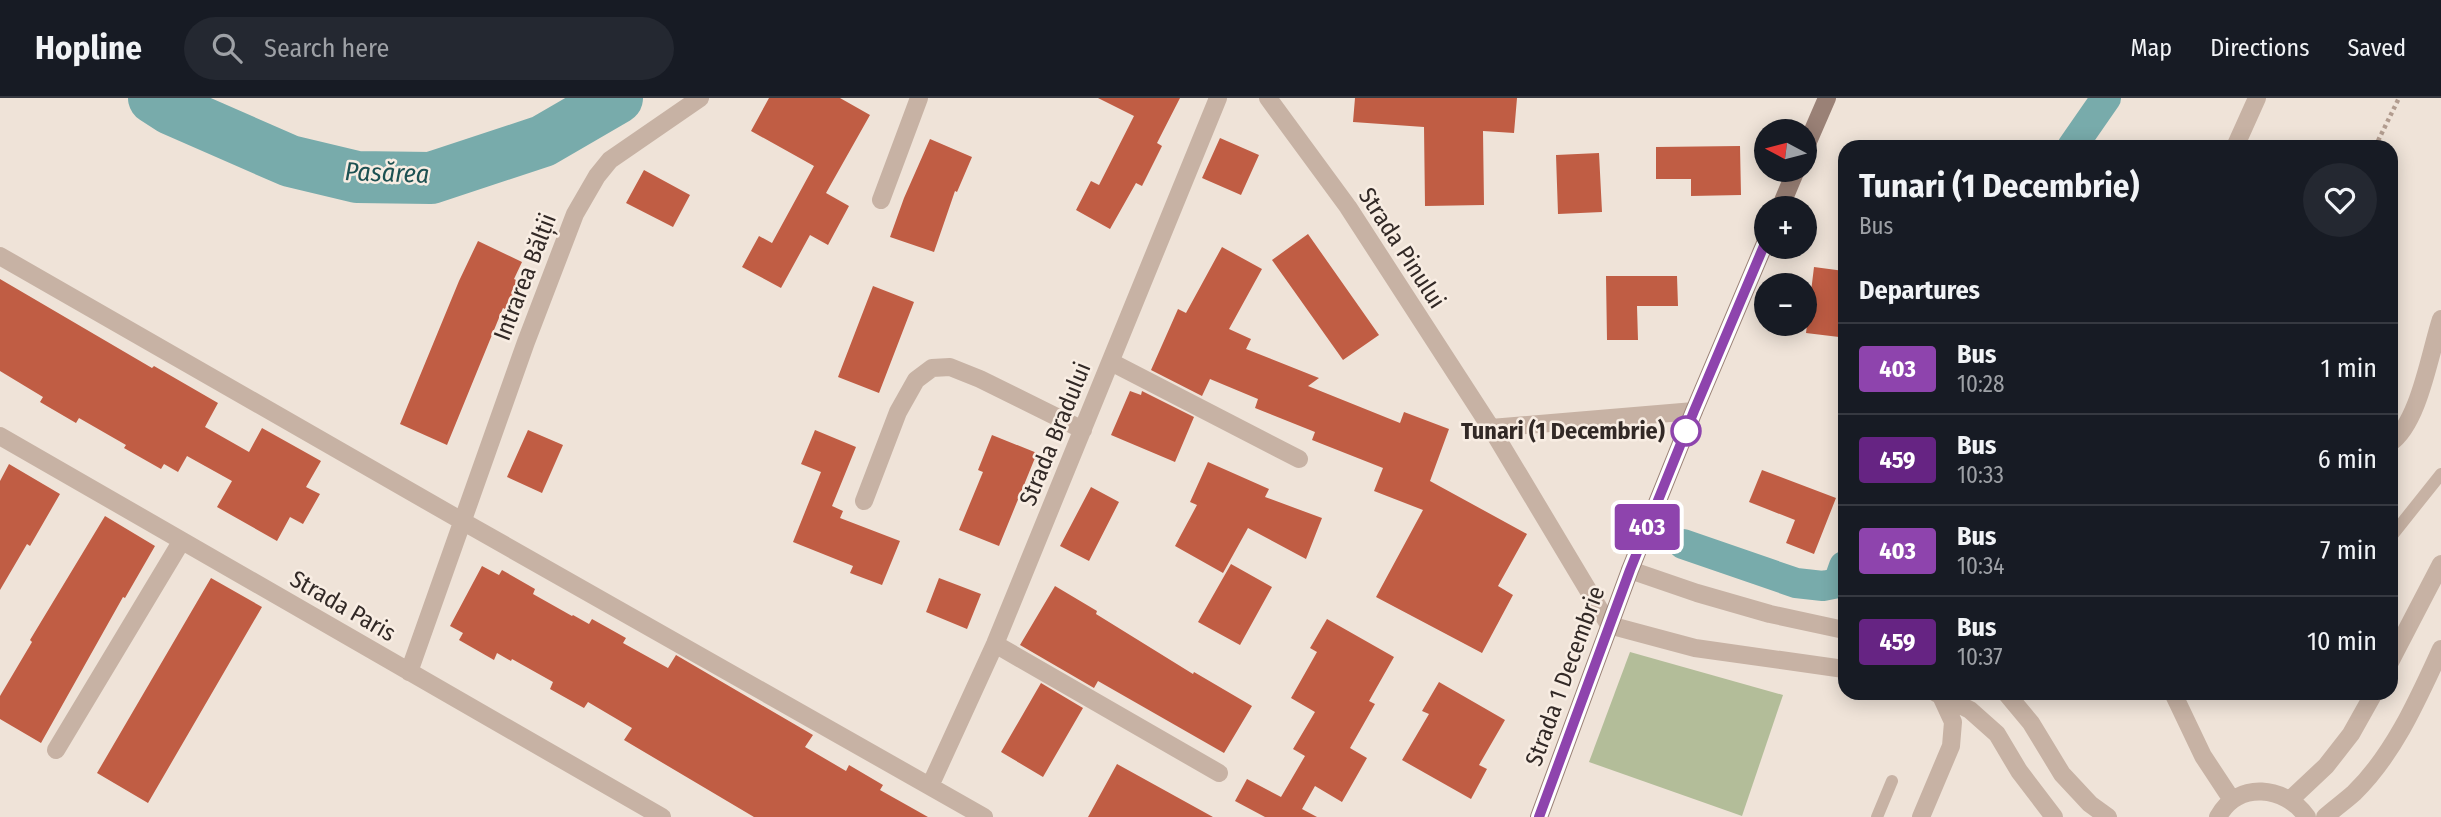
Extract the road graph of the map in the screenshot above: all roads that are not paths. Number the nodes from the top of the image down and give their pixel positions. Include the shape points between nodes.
1 (700, 98) edge
2 (919, 98) edge
3 (1218, 98) edge
4 (1268, 98) edge
5 (1827, 98) edge
6 (2257, 98) edge
7 (1817, 121) edge
8 (2238, 140) edge
9 (881, 200) dead end
10 (0, 256) edge
11 (1758, 259) edge
12 (2441, 319) edge
13 (1111, 362) junction
14 (1694, 411) junction
15 (1491, 428) junction
16 (1083, 430) junction
17 (0, 436) edge
18 (2398, 439) edge
19 (1299, 459) dead end
20 (2441, 474) edge
21 (864, 501) dead end
22 (462, 521) junction
23 (2398, 528) edge
24 (181, 542) junction
25 (2441, 564) edge
26 (1630, 570) junction
27 (1609, 625) junction
28 (1838, 629) edge
29 (995, 644) junction
30 (2398, 647) edge
31 (2441, 649) edge
32 (1838, 668) edge
33 (409, 673) junction
34 (1942, 700) edge
35 (1951, 700) edge
36 (2012, 700) edge
37 (2176, 700) edge
38 (2370, 700) edge
39 (56, 750) dead end
40 (1219, 773) dead end
41 (1892, 781) dead end
42 (930, 786) junction
43 (2291, 799) junction
44 (2232, 800) junction
45 (663, 817) edge
46 (984, 817) edge
47 (1539, 817) edge
48 (1877, 817) edge
49 (1921, 817) edge
50 (2054, 817) edge
51 (2108, 817) edge
52 (2218, 817) edge
53 (2307, 817) edge
54 (2325, 817) edge

1 - 22 street, Intrarea Bălții via 610,160 575,214
2 - 9 street
3 - 13 street, Strada Bradului
4 - 15 street, Strada Pinului via 1348,207
5 - 7 main road
6 - 8 street
10 - 22 street
11 - 14 main road, Strada 1 Decembrie
12 - 18 street via 2410,422
13 - 16 street, Strada Bradului
13 - 19 street
14 - 15 street
14 - 26 main road, Strada 1 Decembrie
15 - 27 street, Strada Pinului
16 - 21 street via 980,379 950,368 932,368 916,380 898,412
16 - 29 street, Strada Bradului
17 - 24 street, Strada Paris
20 - 23 lane
22 - 33 street, Intrarea Bălții
22 - 42 street
24 - 33 street, Strada Paris
24 - 39 street
25 - 30 street
26 - 27 main road, Strada 1 Decembrie
26 - 28 street via 1770,614
27 - 32 street via 1706,650
27 - 47 main road, Strada 1 Decembrie
29 - 40 street
29 - 42 street, Strada Bradului
31 - 54 street via 2399,733 2375,768
33 - 45 street, Strada Paris
34 - 49 street via 1953,722 1951,746
35 - 50 street via 1997,734
36 - 51 street via 2062,774
37 - 44 street via 2203,756
38 - 43 street via 2326,766
41 - 48 lane
42 - 46 street
43 - 44 street via 2262,790
43 - 53 street
44 - 52 street

